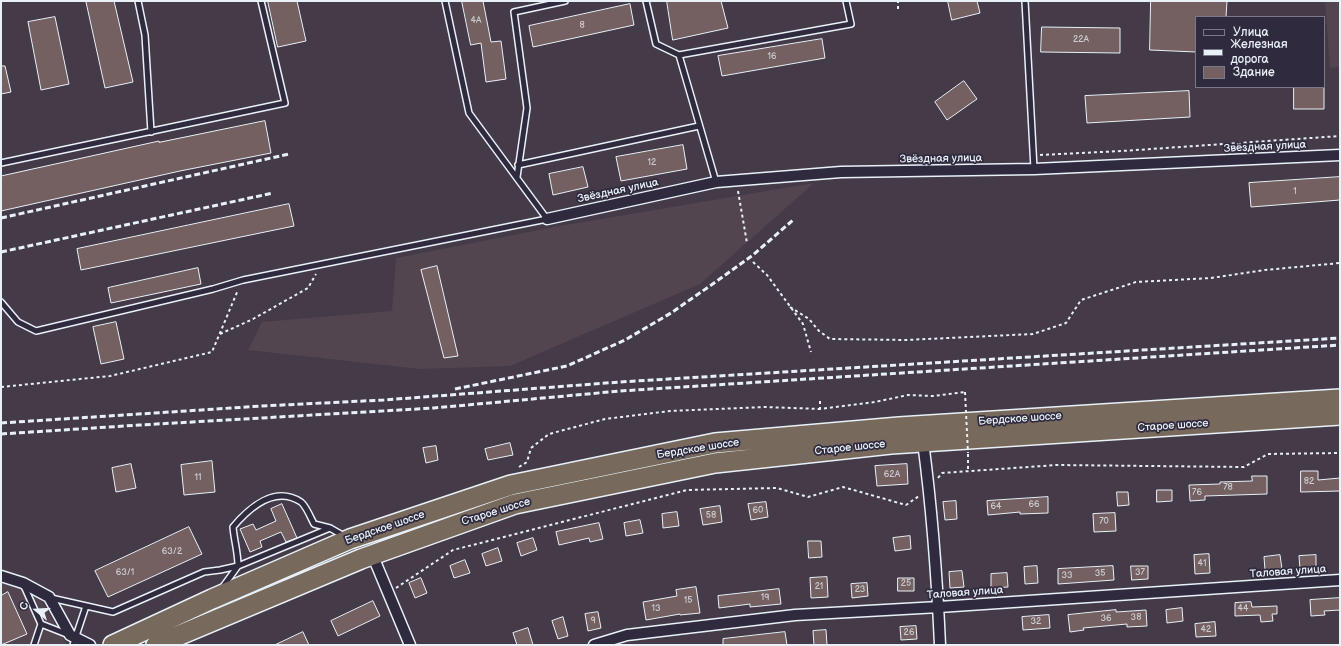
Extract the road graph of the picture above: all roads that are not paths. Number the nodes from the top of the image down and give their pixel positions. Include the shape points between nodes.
1 (138, 1) edge
2 (260, 1) edge
3 (445, 1) edge
4 (565, 1) edge
5 (646, 1) edge
6 (846, 1) edge
7 (1025, 1) edge
8 (679, 55) junction
9 (700, 126) junction
10 (150, 132) junction
11 (1340, 155) edge
12 (1, 163) edge
13 (518, 165) junction
14 (1034, 169) junction
15 (517, 177) junction
16 (716, 182) junction
17 (547, 219) junction
18 (1, 302) edge
19 (1340, 399) edge
20 (1340, 415) edge
21 (922, 442) junction
22 (330, 528) junction
23 (350, 539) junction
24 (372, 554) junction
25 (238, 566) junction
26 (1, 576) edge
27 (1340, 580) edge
28 (23, 582) junction
29 (49, 597) junction
30 (212, 599) junction
31 (86, 606) junction
32 (938, 607) junction
33 (41, 624) junction
34 (73, 639) edge
35 (34, 645) edge
36 (90, 645) edge
37 (113, 645) edge
38 (156, 645) edge
39 (410, 645) edge
40 (594, 645) edge
41 (940, 645) edge

1 - 10 lane via 145,35
2 - 10 lane via 286,103
3 - 15 lane via 469,113
4 - 13 lane via 514,12 527,108
5 - 8 lane via 656,44
6 - 8 lane via 851,24
7 - 14 lane
8 - 9 lane
9 - 13 lane
9 - 16 lane
10 - 12 lane
11 - 14 street, Звёздная улица
13 - 15 lane
14 - 16 street, Звёздная улица via 841,172
15 - 17 lane
16 - 17 street, Звёздная улица
17 - 18 lane via 243,280 36,331 18,322
19 - 23 highway, Бердское шоссе via 899,427 715,444 511,485
20 - 21 highway, Старое шоссе
21 - 24 highway, Старое шоссе via 715,463 515,504
21 - 32 street via 929,488
22 - 23 lane
22 - 25 lane
22 - 25 lane via 314,524 302,502 284,496 264,500 244,514 233,527
23 - 30 highway, Бердское шоссе
24 - 38 highway, Бердское шоссе
24 - 39 street
25 - 30 lane
25 - 31 lane via 204,572 113,612
26 - 28 street
27 - 32 street, Таловая улица
28 - 29 street
28 - 33 lane
29 - 31 lane
29 - 34 street
30 - 37 highway, Бердское шоссе
31 - 34 lane
32 - 40 street, Таловая улица via 795,615 627,635
32 - 41 street
33 - 34 lane
33 - 35 lane
34 - 36 street

